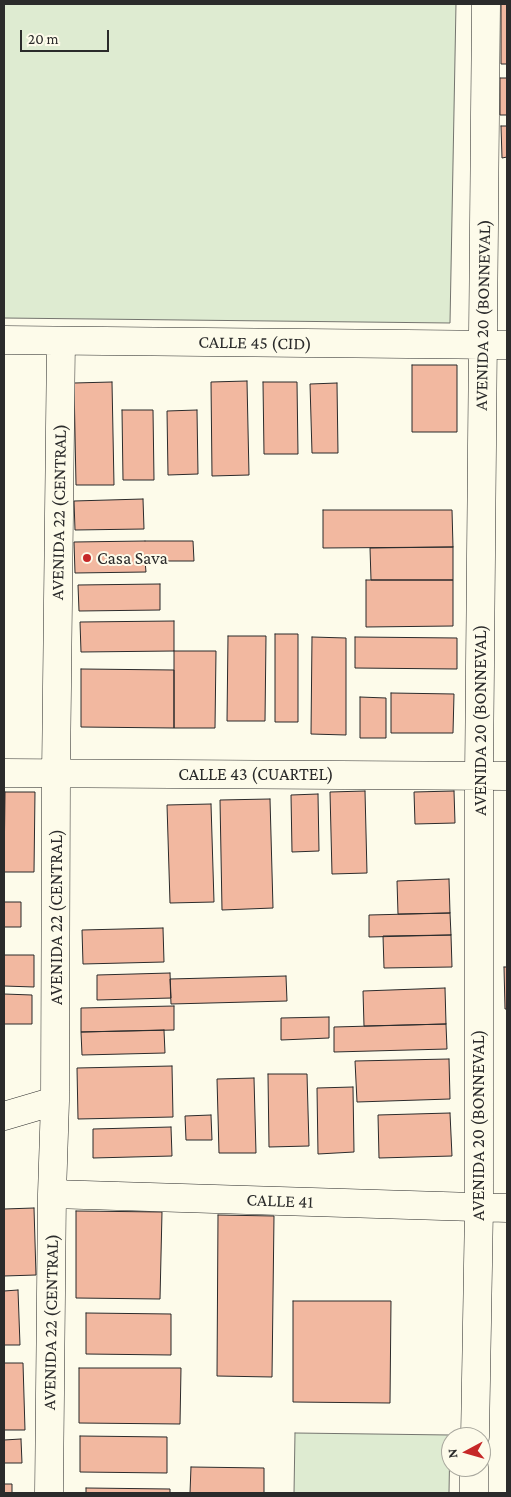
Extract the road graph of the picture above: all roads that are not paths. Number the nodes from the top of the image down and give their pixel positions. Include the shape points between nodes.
1 (486, 4) edge
2 (4, 340) edge
3 (61, 341) junction
4 (495, 345) edge
5 (4, 773) edge
6 (56, 773) junction
7 (479, 776) junction
8 (507, 776) edge
9 (55, 1101) junction
10 (4, 1116) edge
11 (52, 1194) junction
12 (478, 1208) junction
13 (507, 1208) edge
14 (474, 1427) edge
15 (474, 1477) edge
16 (49, 1493) edge
17 (474, 1493) edge

1 - 4 street, AVENIDA 20 (BONNEVAL)
2 - 3 street, CALLE 45 (CID)
3 - 4 street, CALLE 45 (CID)
3 - 6 street, AVENIDA 22 (CENTRAL)
4 - 7 street, AVENIDA 20 (BONNEVAL)
5 - 6 street, CALLE 43 (CUARTEL)
6 - 7 street, CALLE 43 (CUARTEL)
6 - 9 street, AVENIDA 22 (CENTRAL)
7 - 8 street, CALLE 43 (CUARTEL)
7 - 12 street, AVENIDA 20 (BONNEVAL)
9 - 10 street
9 - 11 street, AVENIDA 22 (CENTRAL)
11 - 12 street, CALLE 41
11 - 16 street, AVENIDA 22 (CENTRAL)
12 - 13 street, CALLE 41
12 - 14 street, AVENIDA 20 (BONNEVAL)
15 - 17 street

